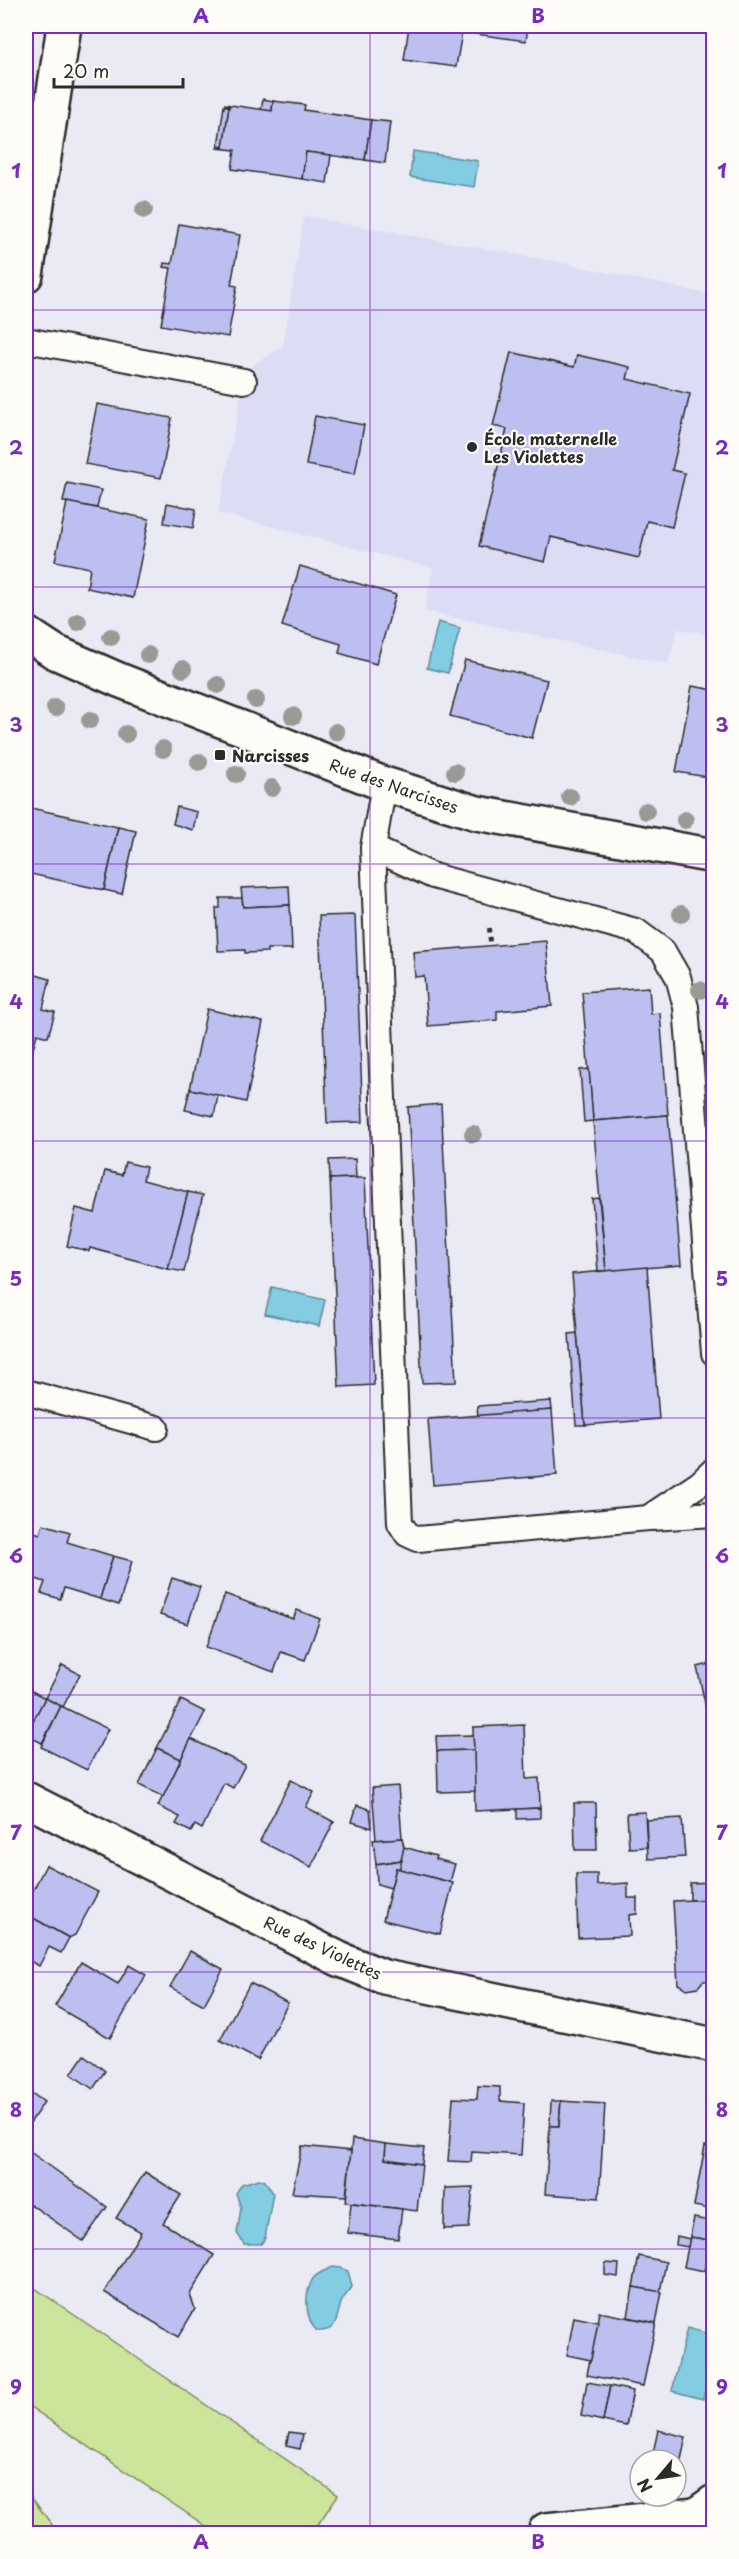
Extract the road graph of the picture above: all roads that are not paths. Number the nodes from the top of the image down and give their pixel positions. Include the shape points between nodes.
1 (64, 26) edge
2 (26, 274) edge
3 (26, 340) edge
4 (244, 381) dead end
5 (26, 633) edge
6 (384, 784) junction
7 (373, 849) junction
8 (714, 856) edge
9 (714, 1353) edge
10 (26, 1392) edge
11 (156, 1428) dead end
12 (714, 1470) edge
13 (714, 1514) edge
14 (648, 1518) junction
15 (26, 1799) edge
16 (714, 2045) edge
17 (714, 2502) edge
18 (546, 2530) dead end

1 - 2 street
3 - 4 lane
5 - 6 street, Rue des Narcisses via 55,652 119,680
6 - 7 lane
6 - 8 street, Rue des Narcisses via 477,813
7 - 9 lane via 434,876 636,931 663,951 678,977 686,1007
7 - 14 lane via 400,1523 407,1534 418,1539
10 - 11 lane
12 - 14 lane
13 - 14 lane
15 - 16 street, Rue des Violettes via 339,1959 384,1977
17 - 18 street via 696,2515

